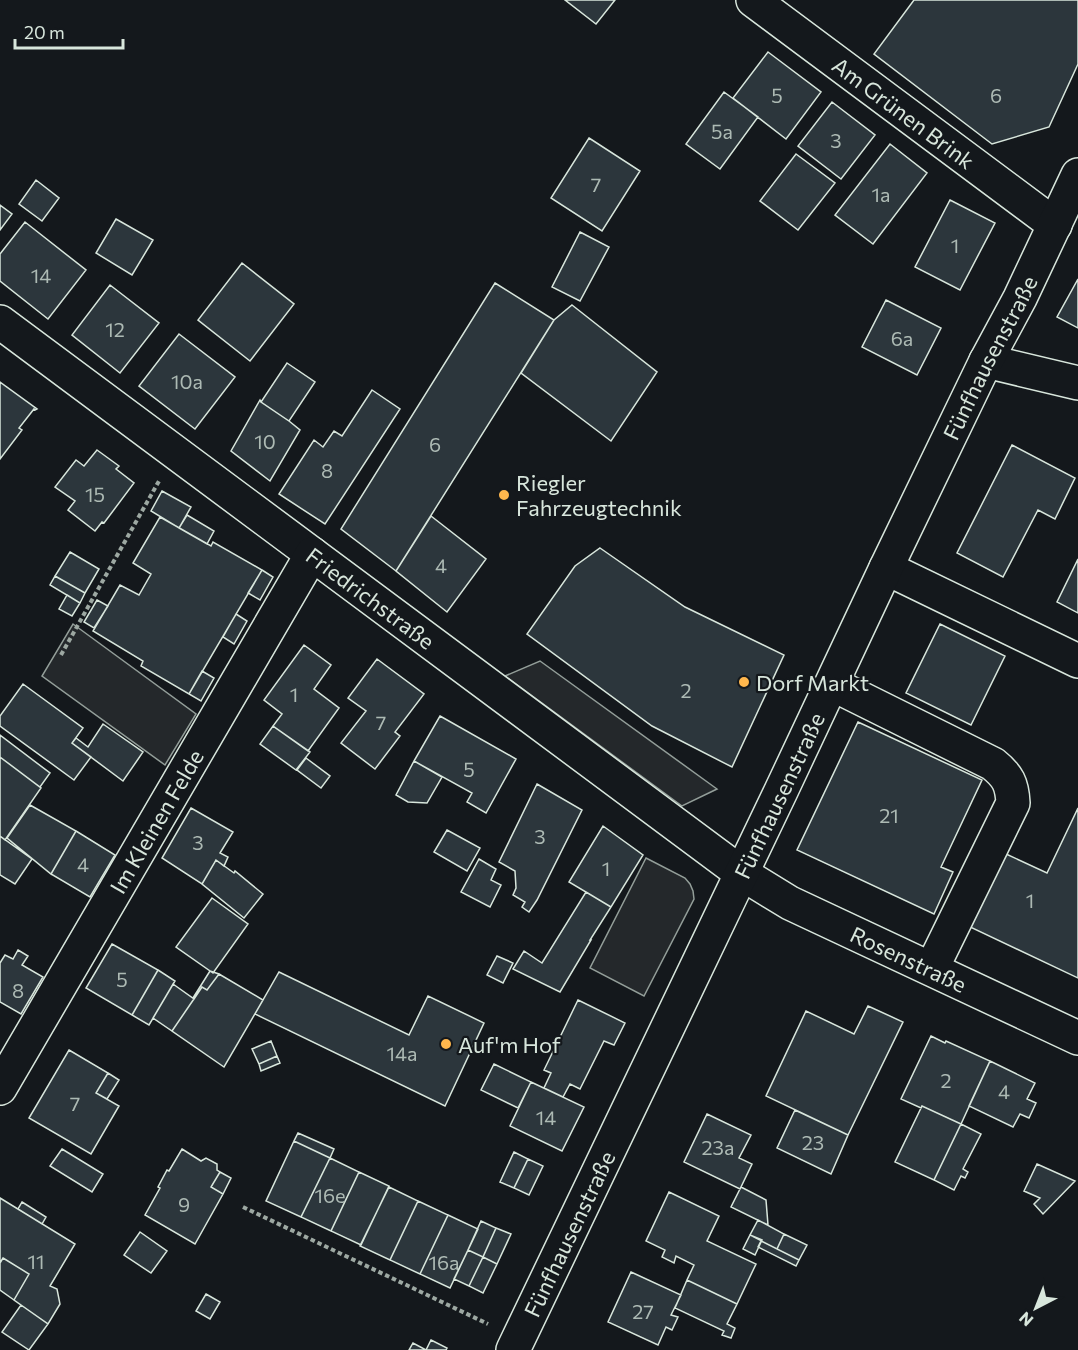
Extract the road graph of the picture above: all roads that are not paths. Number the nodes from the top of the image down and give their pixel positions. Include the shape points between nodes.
1 (753, 0) edge
2 (1078, 175) edge
3 (1054, 225) junction
4 (0, 322) edge
5 (986, 361) junction
6 (1078, 383) edge
7 (312, 554) junction
8 (886, 568) junction
9 (1078, 662) edge
10 (832, 684) junction
11 (741, 873) junction
12 (932, 968) junction
13 (1078, 1038) edge
14 (0, 1088) edge
15 (515, 1344) edge

1 - 3 street, Am Grünen Brink
2 - 3 street, Fünfhausenstraße
3 - 5 street, Fünfhausenstraße
4 - 7 street, Friedrichstraße
5 - 6 street
5 - 8 street, Fünfhausenstraße
7 - 11 street, Friedrichstraße
7 - 14 street, Im Kleinen Felde
8 - 9 street
8 - 10 street, Fünfhausenstraße
10 - 11 street, Fünfhausenstraße
10 - 12 street via 993,764 1010,781 1013,803
11 - 12 street, Rosenstraße via 790,903
11 - 15 street, Fünfhausenstraße
12 - 13 street, Rosenstraße

